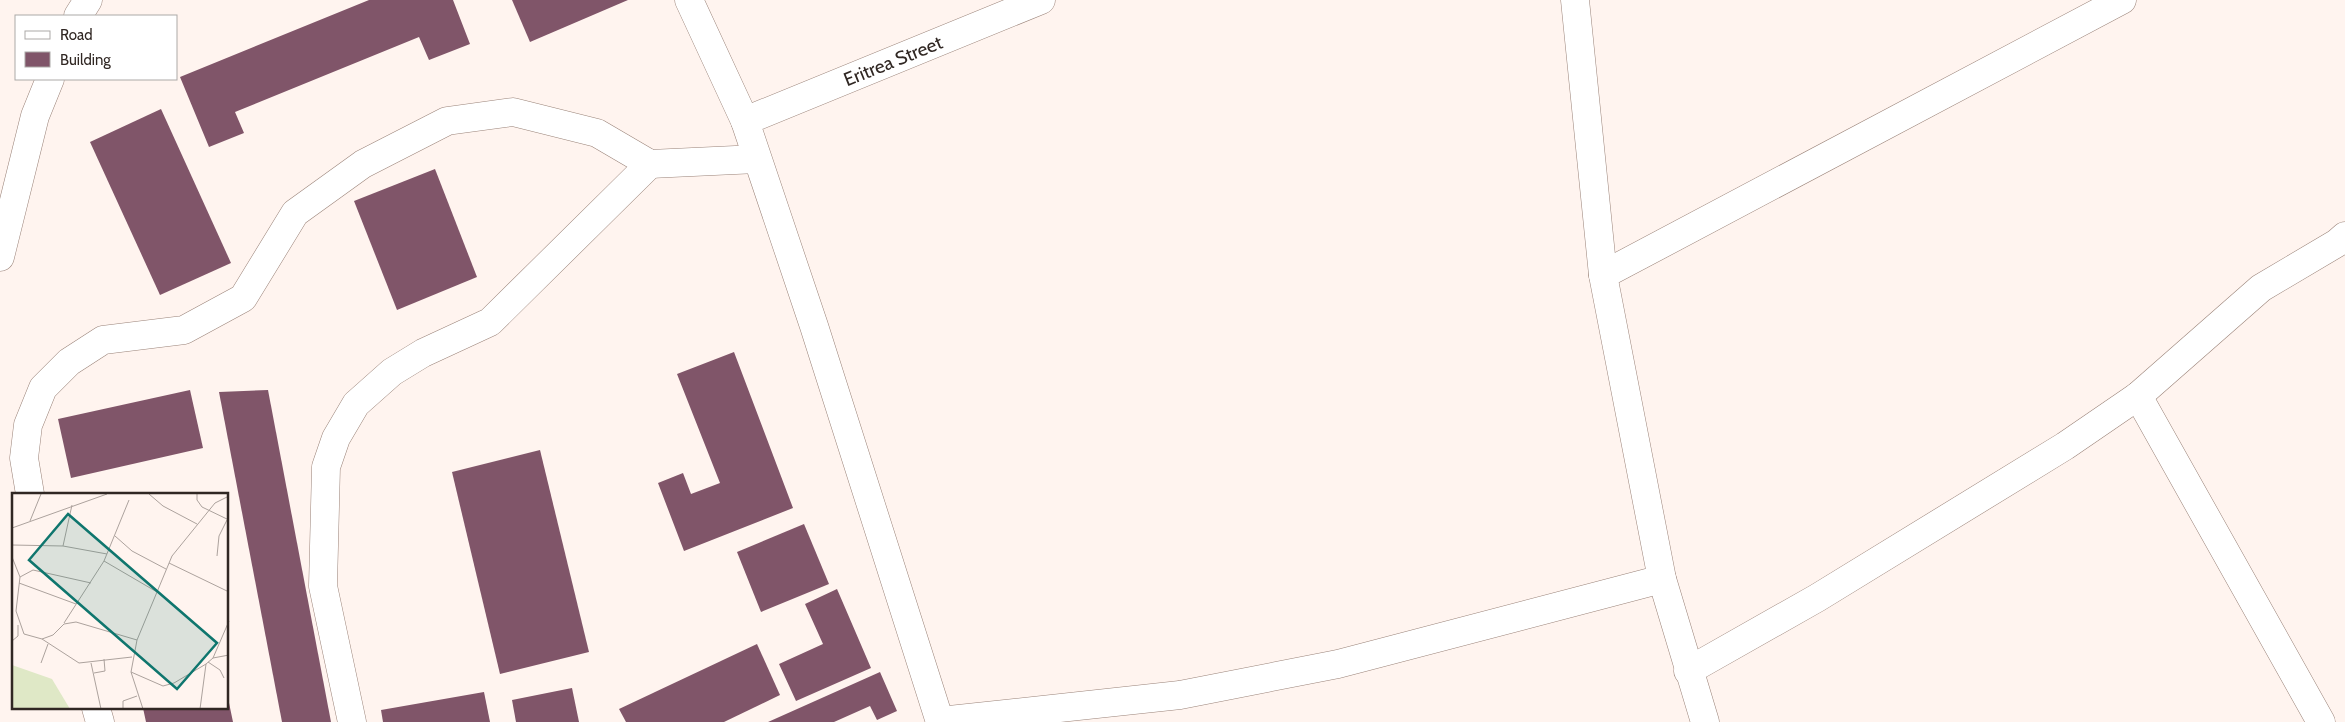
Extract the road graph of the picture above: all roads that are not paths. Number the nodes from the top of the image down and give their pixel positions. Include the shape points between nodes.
1 (88, 0) edge
2 (690, 0) edge
3 (1041, 0) edge
4 (1575, 0) edge
5 (2122, 0) edge
6 (79, 15) edge
7 (50, 80) edge
8 (745, 121) junction
9 (757, 159) junction
10 (650, 164) junction
11 (2345, 236) edge
12 (0, 257) edge
13 (1603, 275) junction
14 (2138, 396) junction
15 (30, 493) edge
16 (1662, 580) junction
17 (1688, 671) junction
18 (352, 722) edge
19 (940, 722) edge
20 (1705, 722) edge
21 (2321, 722) edge

1 - 6 street
2 - 8 street
3 - 8 street, Eritrea Street
4 - 13 street
5 - 13 street
7 - 12 street via 35,116
8 - 9 street
9 - 10 street
9 - 19 street via 814,326
10 - 15 street via 597,133 513,112 447,121 363,164 295,213 242,298 184,330 103,340 69,362 43,388 28,425 24,458
10 - 18 street via 490,322 423,353 392,372 356,404 336,438 326,468 323,586
11 - 14 street via 2337,244 2261,288
13 - 16 street
14 - 17 street via 2065,446 1883,558
14 - 21 street
16 - 17 street
16 - 19 street via 1338,664 1180,695
17 - 20 street

